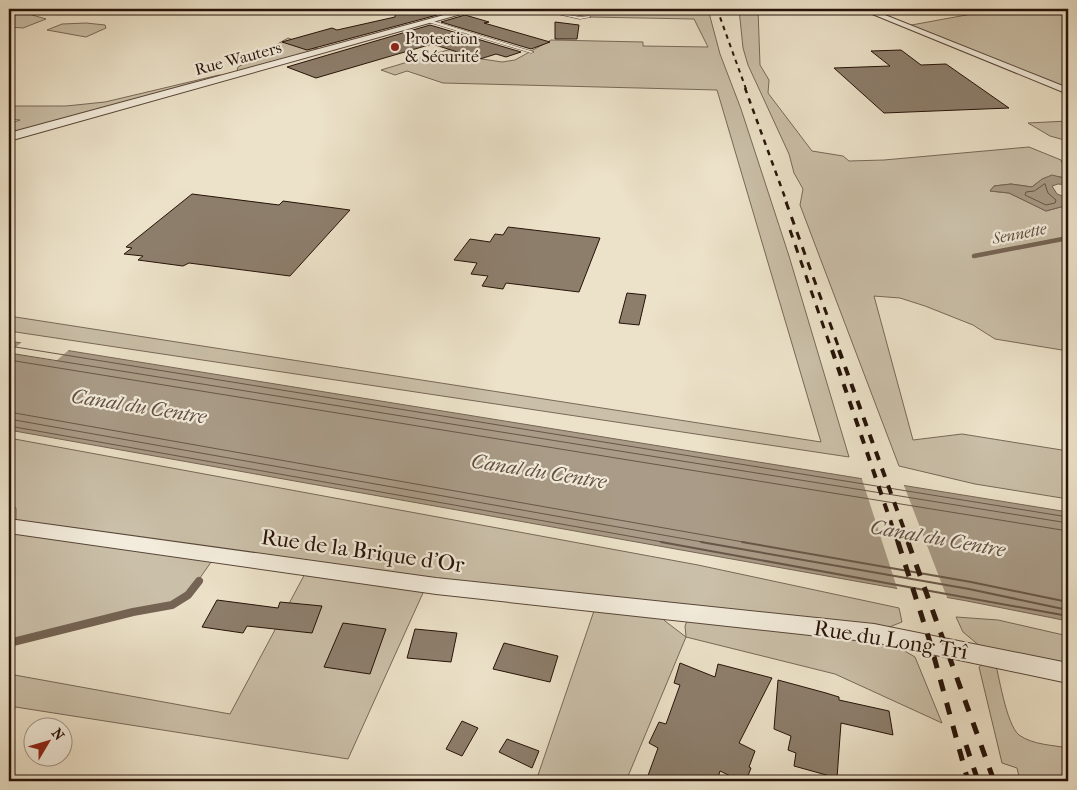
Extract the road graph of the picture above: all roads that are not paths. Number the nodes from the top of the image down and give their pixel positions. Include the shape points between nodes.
1 (475, 9) edge
2 (536, 9) edge
3 (864, 9) edge
4 (589, 17) dead end
5 (429, 21) junction
6 (532, 52) dead end
7 (1068, 91) edge
8 (9, 137) edge
9 (9, 526) edge
10 (713, 614) joint
11 (1068, 673) edge

1 - 5 street, Rue Wauters
2 - 4 lane
3 - 7 street
5 - 6 lane
5 - 8 street, Rue Wauters
9 - 10 street, Rue de la Brique d'Or via 436,586
10 - 11 street, Rue du Long Trî via 874,633

